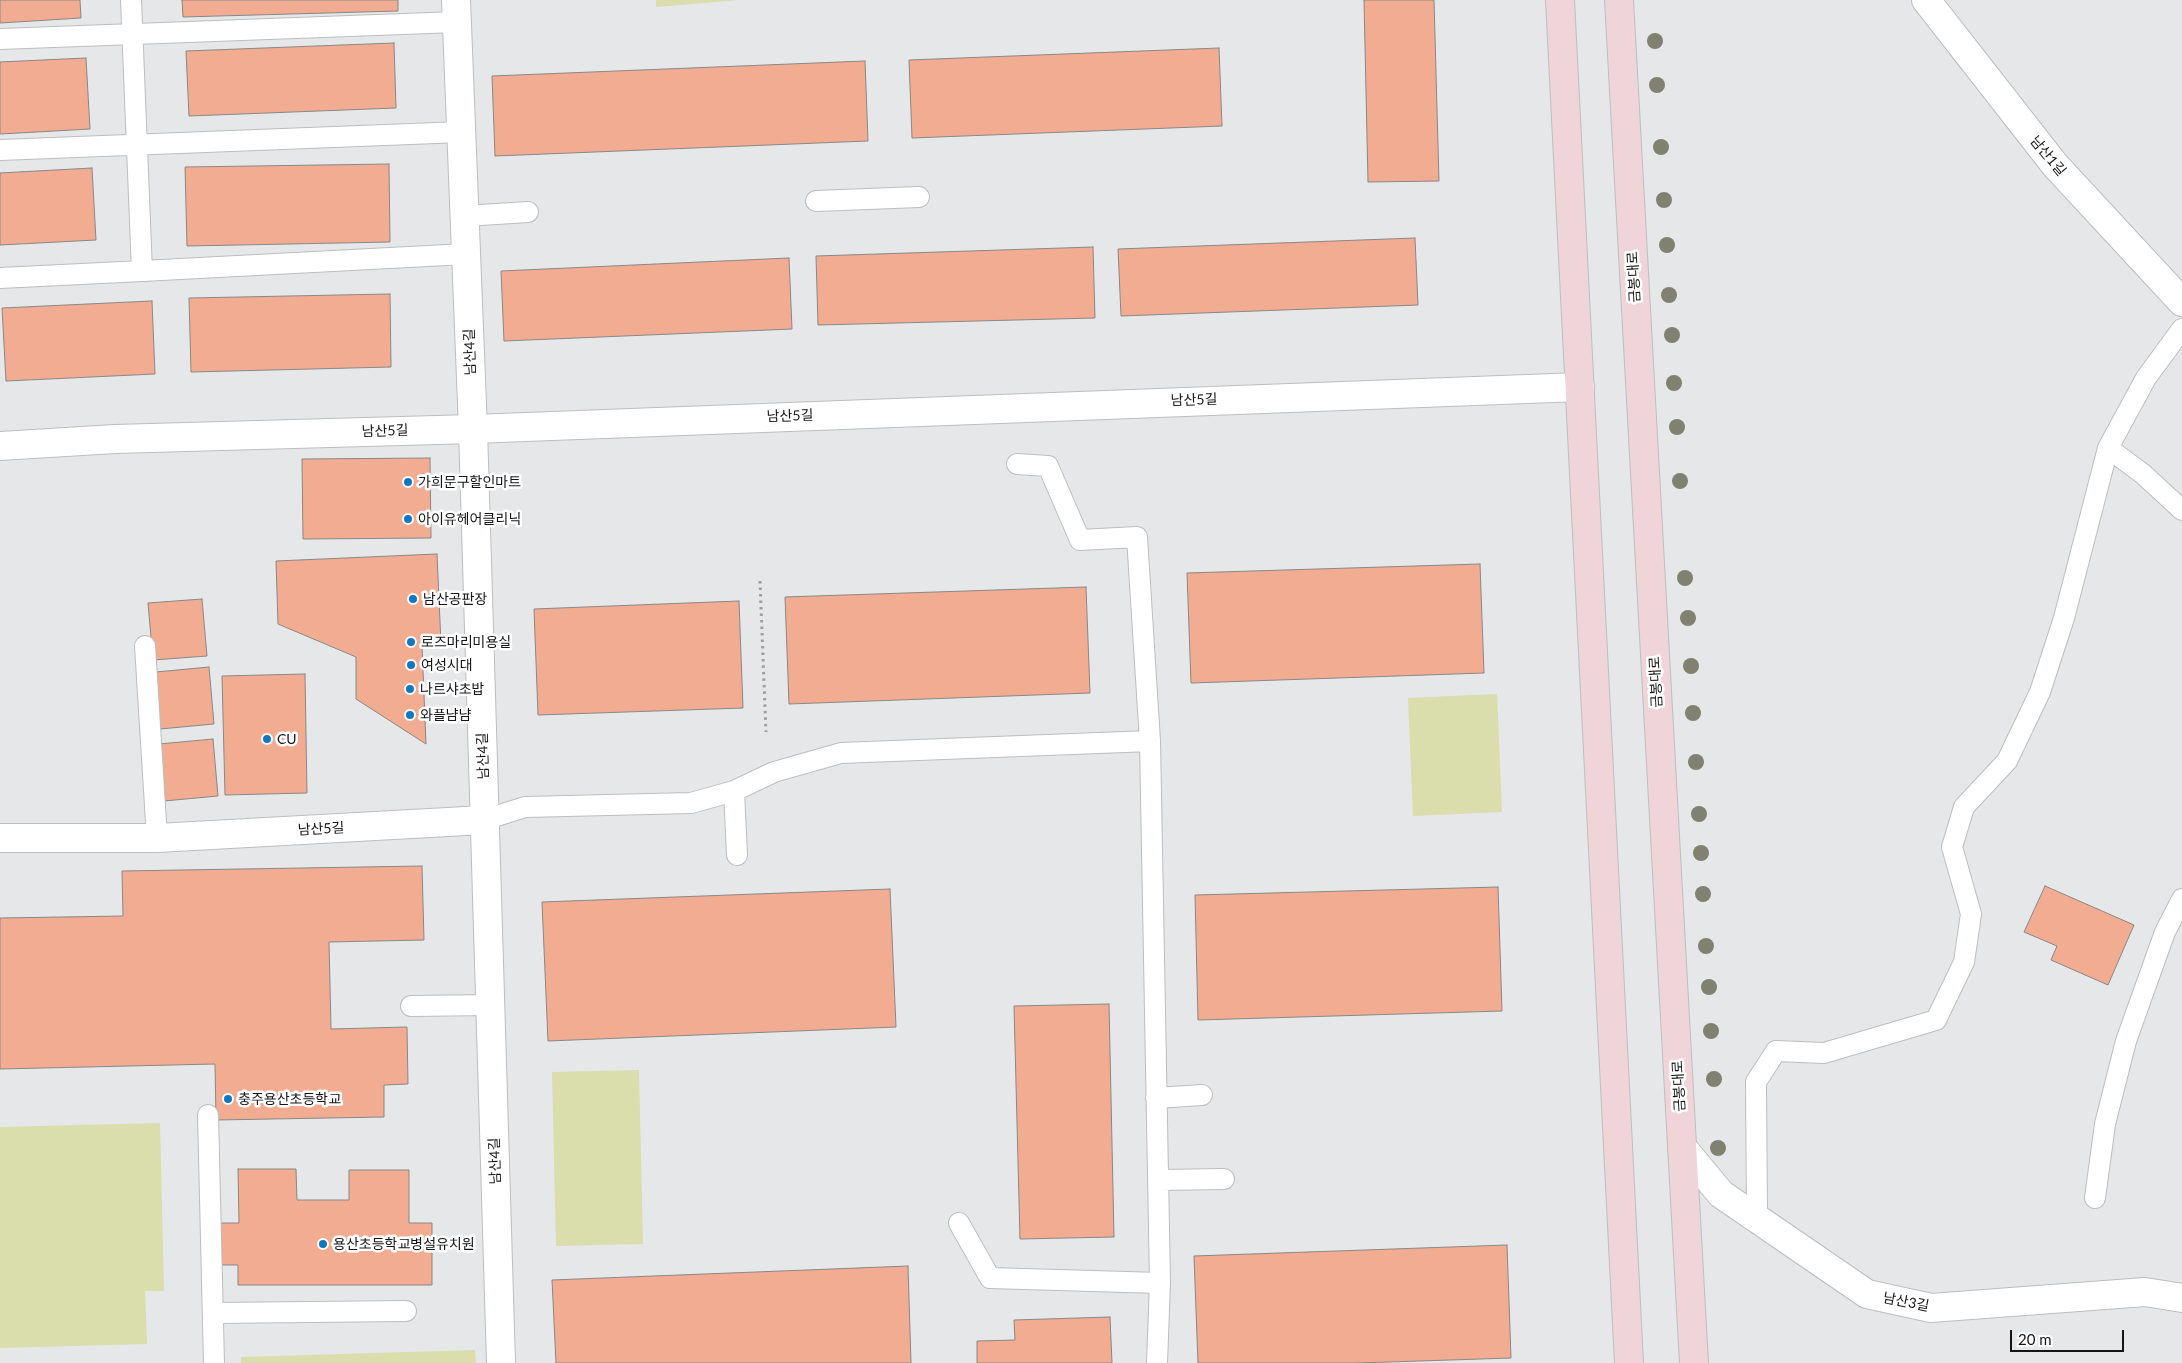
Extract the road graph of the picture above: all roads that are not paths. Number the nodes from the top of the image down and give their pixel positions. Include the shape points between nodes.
1 (131, 0) edge
2 (1560, 0) edge
3 (1619, 0) edge
4 (1926, 0) edge
5 (457, 11) edge
6 (132, 32) junction
7 (0, 39) edge
8 (462, 132) junction
9 (137, 143) junction
10 (0, 150) edge
11 (919, 197) dead end
12 (816, 201) dead end
13 (528, 212) dead end
14 (465, 216) junction
15 (466, 254) junction
16 (142, 271) junction
17 (0, 278) edge
18 (2182, 302) edge
19 (2182, 329) edge
20 (1580, 387) junction
21 (473, 429) junction
22 (0, 446) edge
23 (2108, 448) junction
24 (1017, 464) dead end
25 (2182, 510) edge
26 (145, 646) dead end
27 (1150, 741) junction
28 (734, 791) junction
29 (484, 820) junction
30 (0, 838) edge
31 (157, 838) junction
32 (737, 856) dead end
33 (2182, 899) edge
34 (490, 1005) junction
35 (411, 1006) dead end
36 (1202, 1094) dead end
37 (1156, 1098) junction
38 (208, 1115) dead end
39 (1682, 1146) junction
40 (1224, 1179) dead end
41 (1158, 1180) junction
42 (2095, 1198) dead end
43 (1757, 1219) junction
44 (959, 1223) dead end
45 (1160, 1283) junction
46 (2182, 1298) edge
47 (406, 1311) dead end
48 (213, 1313) junction
49 (214, 1363) edge
50 (501, 1363) edge
51 (1157, 1363) edge
52 (1629, 1363) edge
53 (1694, 1363) edge

1 - 6 lane
2 - 20 street
3 - 39 street, 금봉대로
4 - 18 street, 남산1길 via 2055,165
5 - 6 lane
5 - 8 street, 남산4길
6 - 7 lane
6 - 9 lane
8 - 9 lane
8 - 14 street, 남산4길
9 - 10 lane
9 - 16 lane
11 - 12 lane
13 - 14 lane
14 - 15 street, 남산4길
15 - 16 lane
15 - 21 street, 남산4길
16 - 17 lane
19 - 23 lane via 2146,378
20 - 21 street, 남산5길
20 - 52 street
21 - 22 street, 남산5길 via 125,439
21 - 29 street, 남산4길
23 - 25 lane via 2143,474
23 - 43 lane via 2064,618 2040,692 2006,761 1964,807 1952,847 1971,914 1964,962 1936,1020 1824,1053 1776,1051 1756,1082
24 - 27 lane via 1048,466 1080,540 1137,537
26 - 31 lane
27 - 28 lane via 841,753 774,772
27 - 37 lane
28 - 29 lane via 690,804 525,807
28 - 32 lane
29 - 31 street, 남산5길
29 - 34 street, 남산4길
30 - 31 street, 남산5길
33 - 42 lane via 2165,932 2126,1041 2105,1124
34 - 35 lane
34 - 50 street, 남산4길
36 - 37 lane
37 - 41 lane
38 - 48 lane
39 - 43 street, 남산3길 via 1720,1194
39 - 53 street, 금봉대로
40 - 41 lane
41 - 45 lane
43 - 46 street, 남산3길 via 1867,1294 1931,1308 2145,1292
44 - 45 lane via 990,1278
45 - 51 lane
47 - 48 lane
48 - 49 lane

